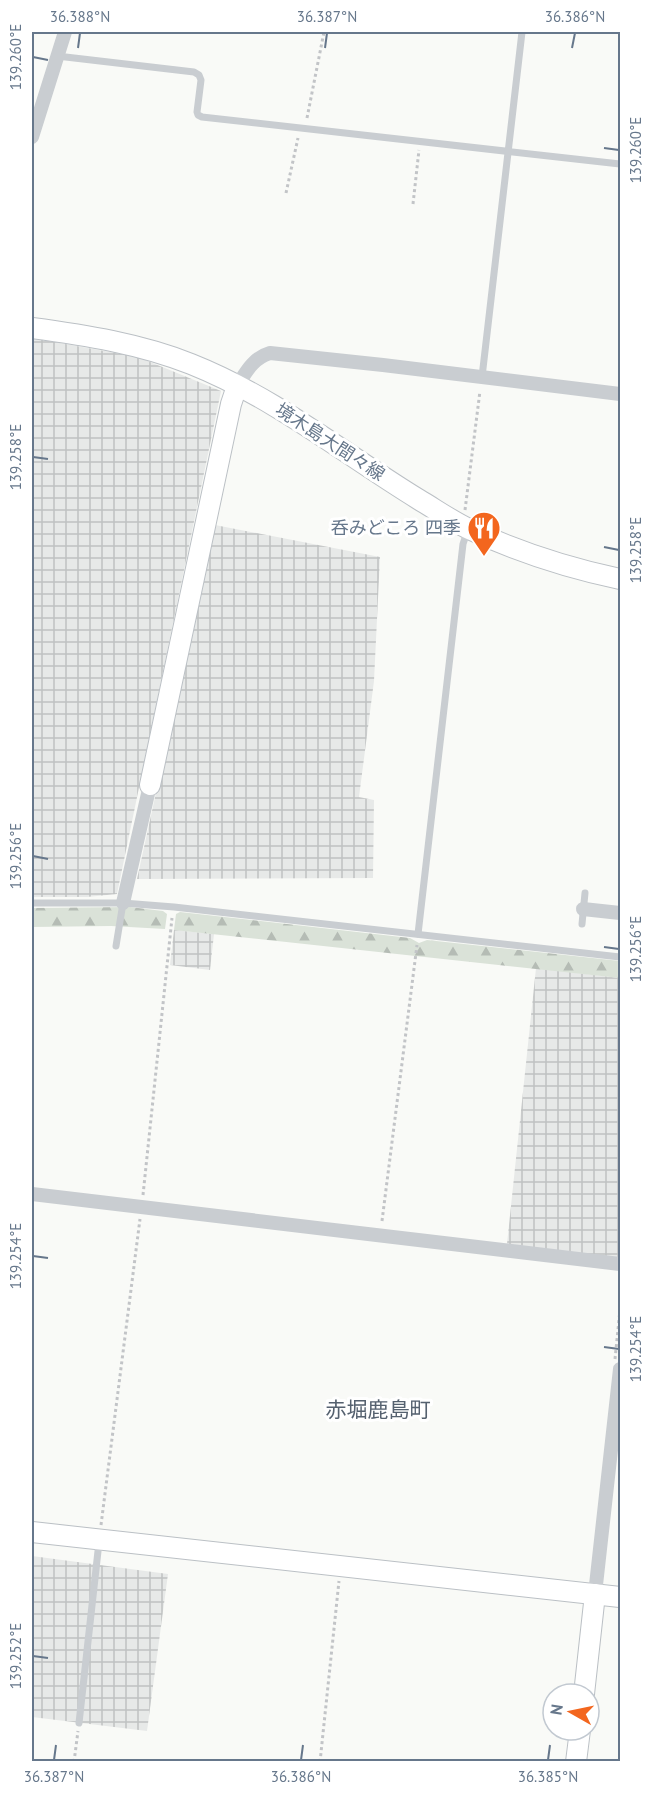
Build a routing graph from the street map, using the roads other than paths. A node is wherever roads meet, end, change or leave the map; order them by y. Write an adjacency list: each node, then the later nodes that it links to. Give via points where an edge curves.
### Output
1 (65, 32): 3 (street)
2 (522, 32): 5 (lane)
3 (57, 56): 4 (street); 5 (lane, via 189,70 201,80 198,115)
4 (32, 137)
5 (509, 150): 6 (lane); 8 (lane)
6 (621, 164)
7 (32, 328): 9 (street, 境木島大間々線, via 164,354)
8 (482, 377): 9 (street, via 270,353 250,366); 10 (street)
9 (237, 386): 11 (street, 境木島大間々線, via 283,410); 13 (street)
10 (621, 394)
11 (463, 525): 12 (street, 境木島大間々線, via 558,564); 20 (lane)
12 (621, 579)
13 (150, 785): 16 (street)
14 (585, 893): 17 (lane)
15 (32, 903): 16 (lane)
16 (123, 903): 20 (lane); 21 (lane)
17 (584, 909): 18 (street); 19 (lane)
18 (621, 913)
19 (582, 924)
20 (418, 934): 22 (lane)
21 (116, 946)
22 (621, 957)
23 (32, 1194): 24 (street)
24 (621, 1264)
25 (621, 1369): 28 (street)
26 (32, 1532): 27 (street)
27 (99, 1539): 28 (street); 31 (lane)
28 (595, 1594): 29 (street); 30 (street)
29 (621, 1597)
30 (585, 1682)
31 (78, 1723)
32 (578, 1742): 33 (street)
33 (576, 1761)

